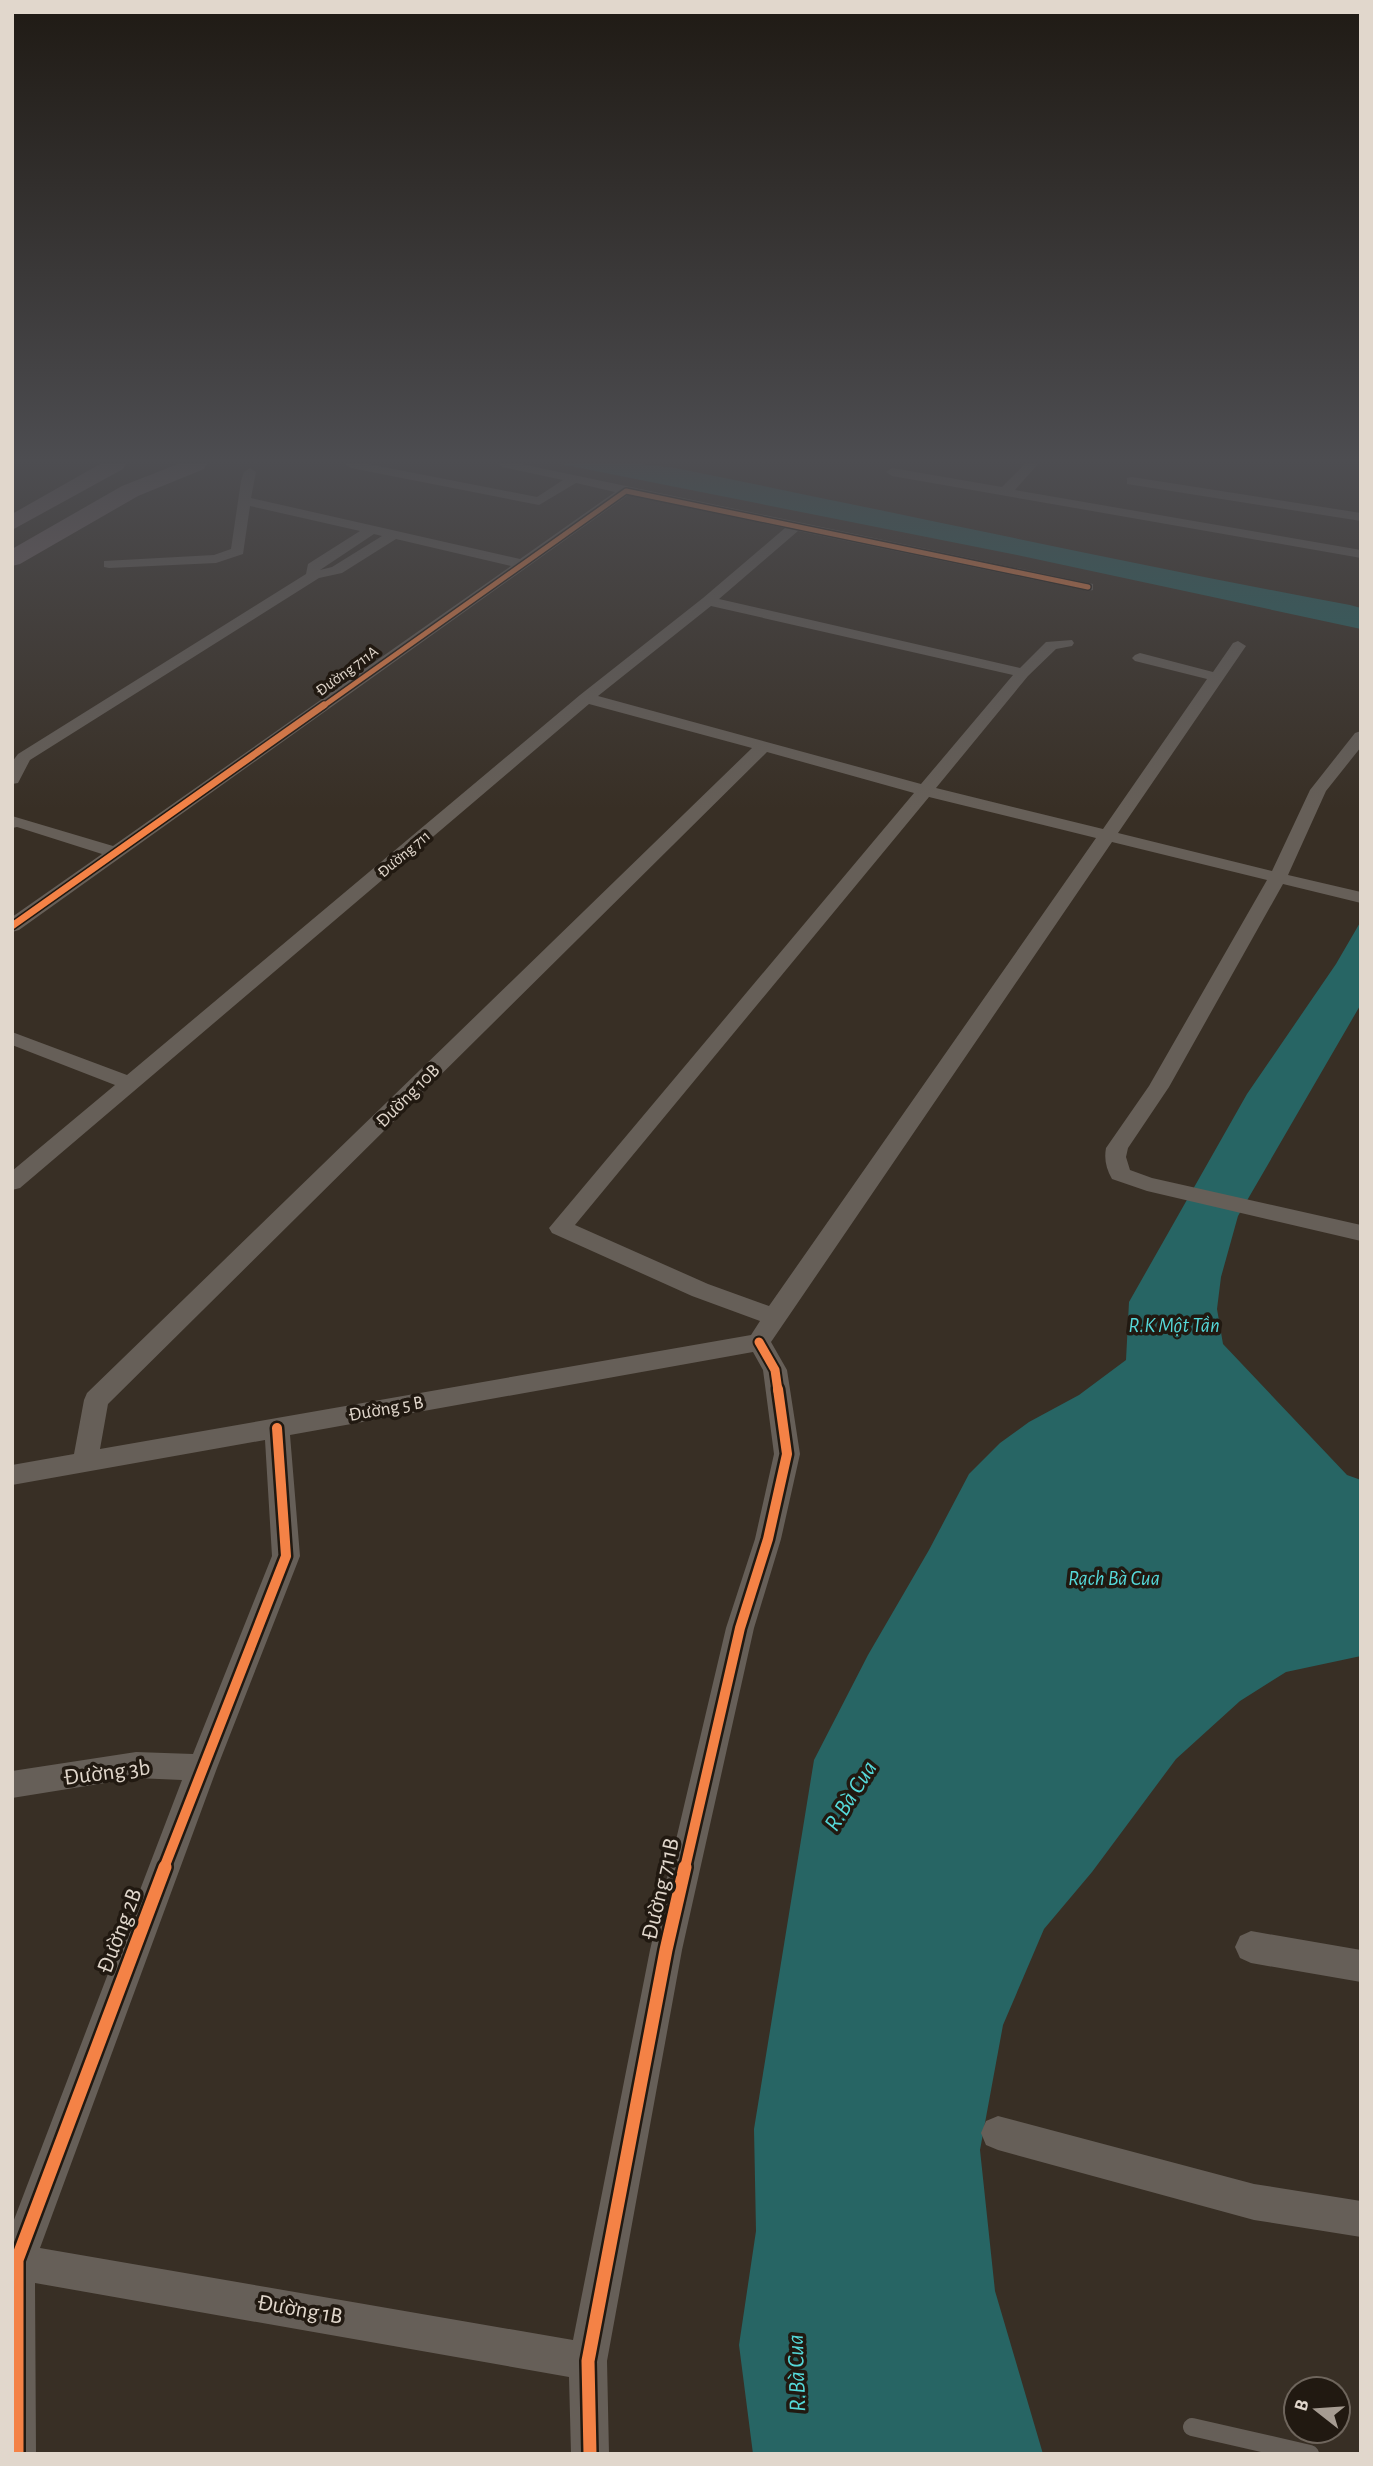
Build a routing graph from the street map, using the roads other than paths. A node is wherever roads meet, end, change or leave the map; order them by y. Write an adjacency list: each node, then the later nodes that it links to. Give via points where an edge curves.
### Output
1 (308, 579): 15 (street, via 24,757)
2 (501, 579): 19 (street, Đường 711A)
3 (733, 579): 6 (street, Đường 711)
4 (1050, 579): 5 (street)
5 (1088, 587)
6 (708, 601): 10 (street); 12 (street, Đường 711)
7 (1067, 643): 10 (street, via 1051,645)
8 (1238, 646): 11 (street)
9 (1140, 658): 11 (street)
10 (1023, 673): 16 (street)
11 (1216, 677): 18 (street)
12 (586, 698): 14 (street); 25 (street, Đường 711)
13 (1361, 736): 20 (street, via 1318,790)
14 (764, 747): 16 (street); 31 (street, Đường 10B, via 96,1400)
15 (12, 779)
16 (923, 790): 18 (street); 29 (street, via 560,1228 700,1290)
17 (13, 819): 19 (street)
18 (1107, 837): 20 (street); 29 (street)
19 (117, 853): 23 (street, Đường 711A)
20 (1278, 876): 21 (street); 27 (street, via 1158,1087 1117,1148 1120,1174)
21 (1310, 886): 22 (street)
22 (1361, 898)
23 (12, 926)
24 (12, 1038): 25 (street)
25 (128, 1083): 26 (street, Đường 711)
26 (12, 1182)
27 (1147, 1184): 28 (street)
28 (1361, 1233)
29 (766, 1329): 30 (street, Đường 5 B); 40 (street, Đường 711B, via 787,1454 768,1539 740,1628 666,1951)
30 (277, 1428): 31 (street, Đường 5 B); 33 (street, Đường 2B, via 286,1556)
31 (85, 1462): 32 (street, Đường 5 B)
32 (12, 1475)
33 (202, 1768): 34 (street, Đường 3b, via 136,1765); 39 (street, Đường 2B)
34 (12, 1786)
35 (1251, 1947): 36 (street)
36 (1361, 1966)
37 (998, 2133): 38 (street, via 1254,2202)
38 (1361, 2220)
39 (14, 2260): 40 (street, Đường 1B); 42 (street, Đường 2B)
40 (588, 2361): 43 (street, Đường 711B)
41 (1192, 2427): 44 (lane)
42 (17, 2454)
43 (590, 2454)
44 (1310, 2454)

